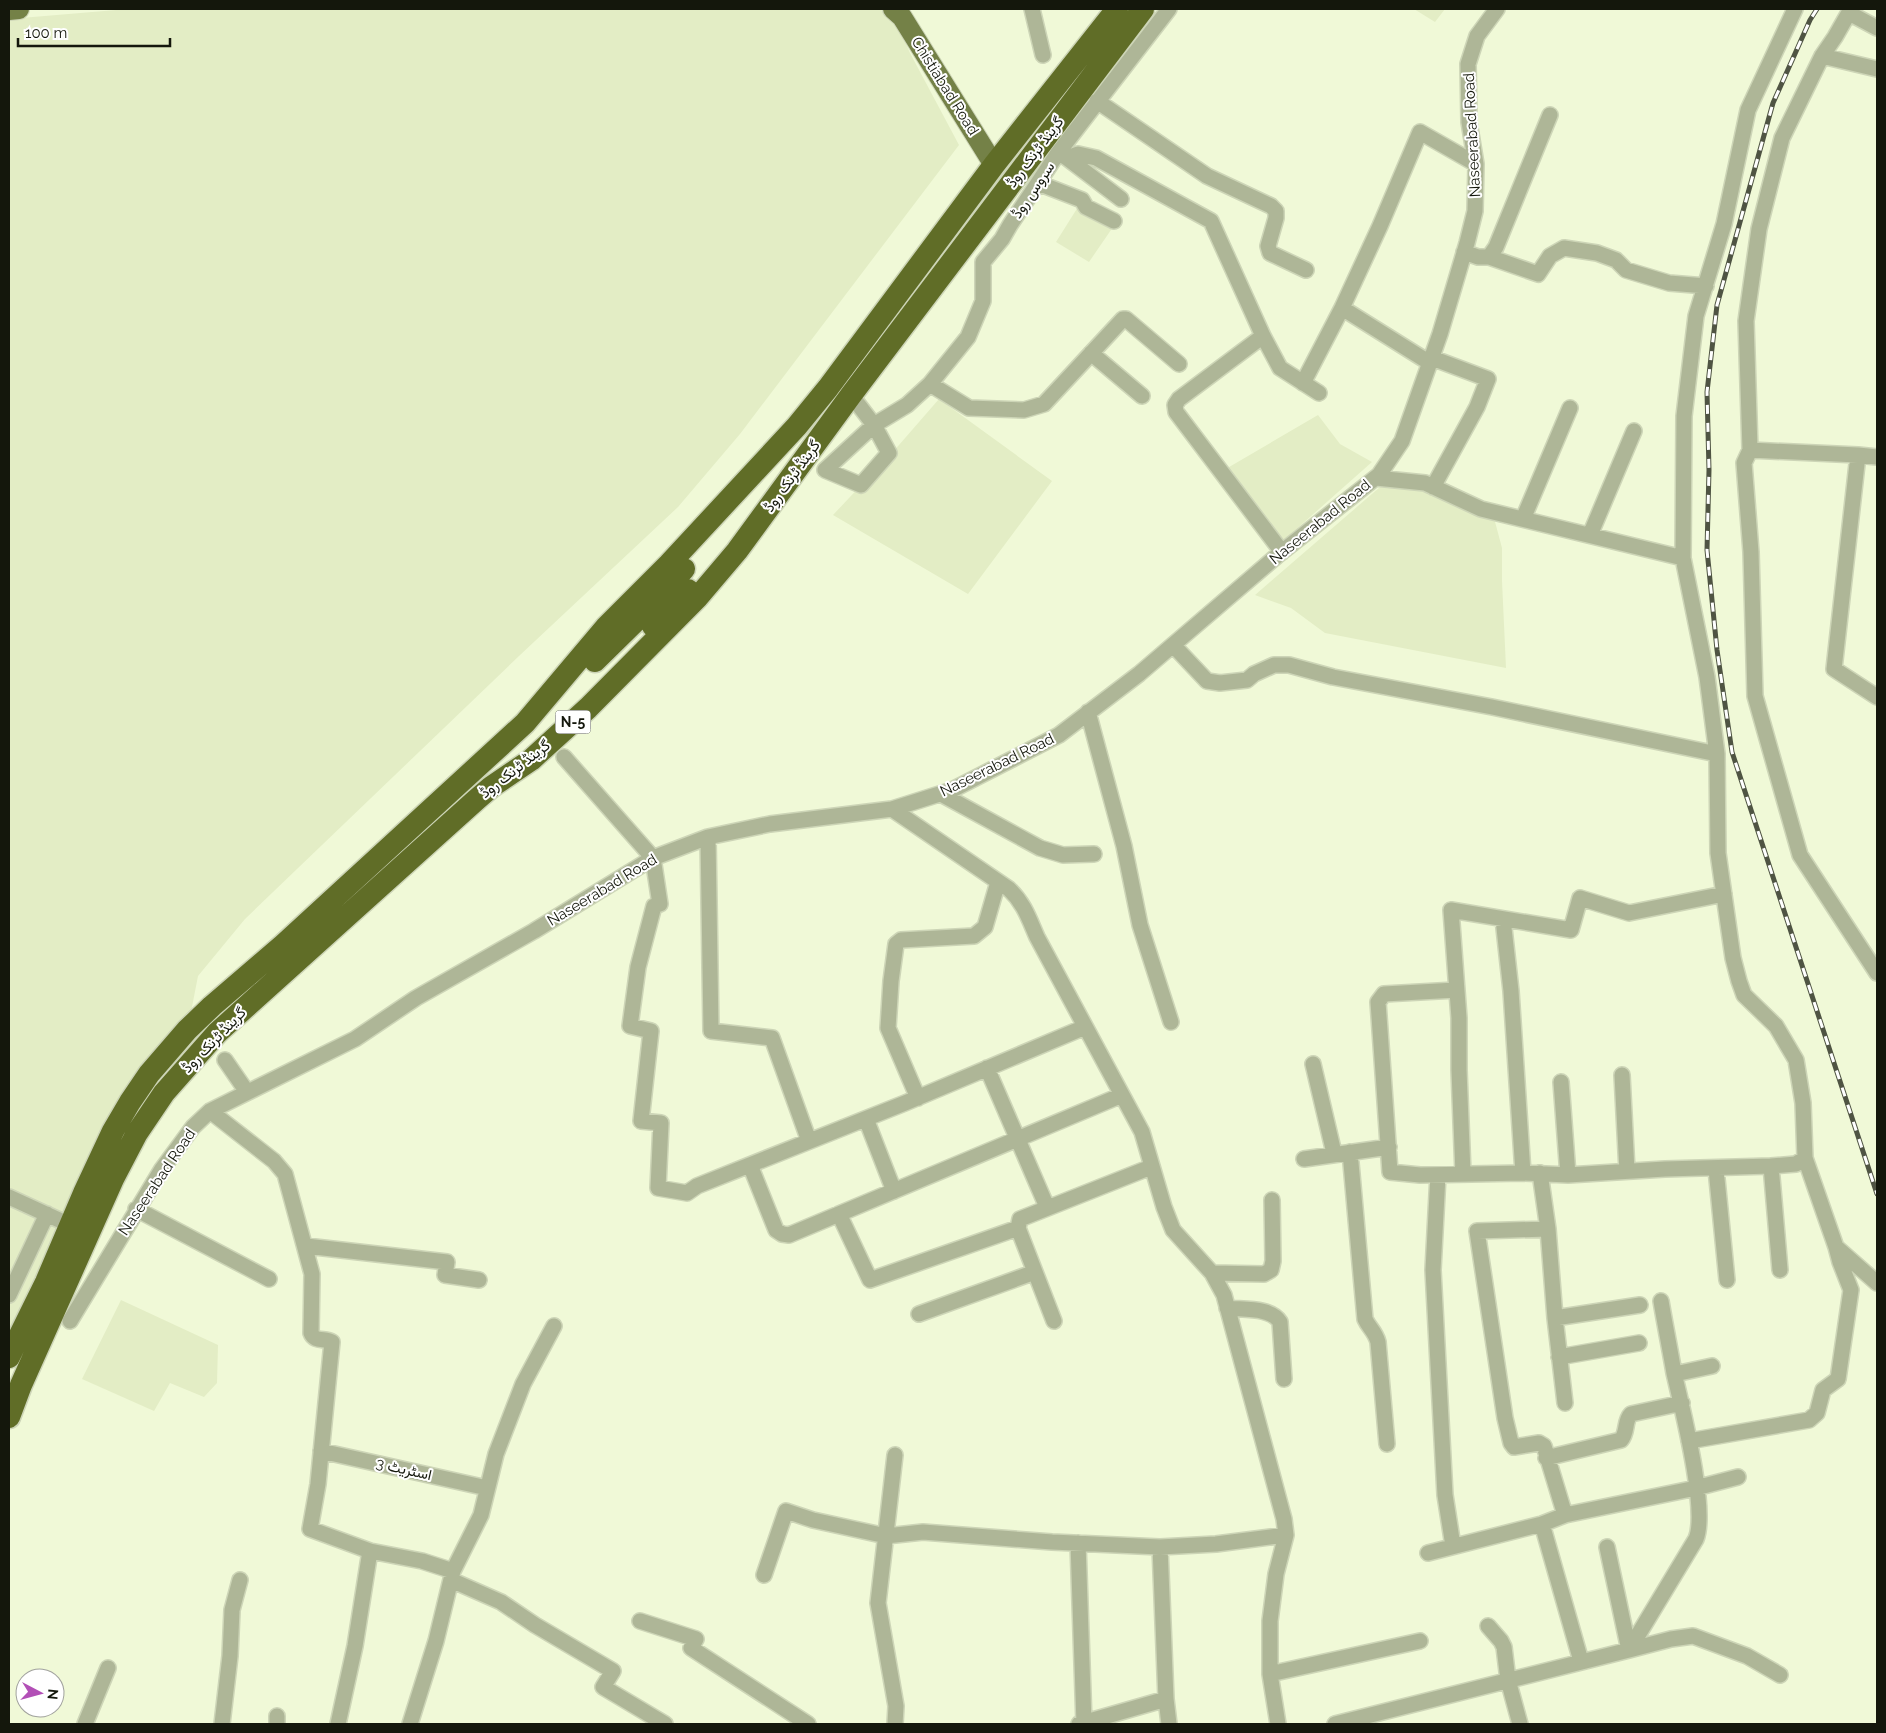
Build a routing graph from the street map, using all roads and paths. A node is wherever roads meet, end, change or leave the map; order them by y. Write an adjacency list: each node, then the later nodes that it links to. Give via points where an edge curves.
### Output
1 (19, 9): 9 (main road)
2 (893, 9): 19 (main road, Chistiabad Road, via 902,17)
3 (1032, 9): 12 (street)
4 (1117, 9): 19 (highway, گرینڈ ٹرنک روڈ / N-5)
5 (1143, 9): 37 (highway, گرینڈ ٹرنک روڈ / N-5)
6 (1169, 9): 15 (street, سروس روڈ)
7 (1497, 9): 18 (street, Naseerabad Road, via 1477,36 1468,64 1469,122)
8 (1795, 9): 28 (street, via 1748,110 1724,224)
9 (9, 10)
10 (1850, 11): 11 (street); 13 (street)
11 (1877, 28)
12 (1043, 55)
13 (1822, 56): 14 (street); 42 (street, via 1782,138 1759,229 1746,321)
14 (1877, 69)
15 (1098, 101): 17 (street, سروس روڈ); 27 (street, via 1207,176 1271,206 1276,211 1276,218 1268,250)
16 (1550, 115): 26 (street, via 1496,247)
17 (1062, 155): 20 (street); 21 (street, سروس روڈ); 30 (street, via 1096,158 1210,221)
18 (1476, 164): 25 (street, Naseerabad Road, via 1475,211); 29 (street, via 1420,132)
19 (994, 165): 40 (highway, گرینڈ ٹرنک روڈ / N-5)
20 (1098, 182): 22 (street); 23 (street)
21 (1038, 183): 23 (street); 35 (street, سروس روڈ, via 1002,240 983,262 983,300 968,337)
22 (1121, 199)
23 (1082, 200): 24 (street, via 1086,207)
24 (1114, 221)
25 (1464, 252): 26 (street, via 1478,257); 32 (street, Naseerabad Road)
26 (1489, 256): 28 (street, via 1538,274 1550,256 1564,248 1597,253 1616,260 1626,270 1669,283)
27 (1306, 270)
28 (1706, 286): 51 (street, via 1696,316 1684,416)
29 (1342, 308): 32 (street); 34 (street)
30 (1263, 336): 34 (street, via 1280,368); 50 (street, via 1175,405 1176,412)
31 (1092, 353): 33 (street, via 1126,319); 35 (street, via 1044,404 1024,410 969,408); 38 (street)
32 (1431, 361): 46 (street, Naseerabad Road, via 1402,441); 47 (street, via 1488,379 1477,407)
33 (1179, 364)
34 (1303, 383): 36 (street)
35 (930, 384): 37 (street, سروس روڈ, via 907,405 874,425)
36 (1319, 393)
37 (851, 395): 45 (highway, گرینڈ ٹرنک روڈ / N-5)
38 (1142, 396)
39 (1570, 408): 48 (street)
40 (798, 426): 45 (highway, via 728,518 660,596 664,607 671,608); 55 (highway, گرینڈ ٹرنک روڈ / N-5, via 606,628)
41 (1634, 431): 49 (street)
42 (1750, 450): 43 (street); 67 (street, via 1744,463 1751,552 1755,696 1800,855)
43 (1858, 456): 44 (street); 53 (street, via 1834,670)
44 (1877, 457)
45 (802, 462): 58 (highway, گرینڈ ٹرنک روڈ / N-5, via 737,551 698,597 588,708 531,760)
46 (1376, 478): 47 (street); 50 (street, Naseerabad Road)
47 (1434, 487): 48 (street, via 1481,509)
48 (1523, 519): 49 (street)
49 (1590, 535): 51 (street)
50 (1282, 552): 52 (street, Naseerabad Road)
51 (1683, 558): 56 (street, via 1707,677)
52 (1173, 645): 54 (street, Naseerabad Road); 56 (street, via 1208,681 1247,680 1274,665 1289,665 1333,677)
53 (1877, 697)
54 (1088, 712): 59 (street, Naseerabad Road, via 1059,735); 69 (street, via 1124,846 1140,925)
55 (525, 723): 58 (highway, via 648,609 657,611 659,620 520,751); 105 (highway, گرینڈ ٹرنک روڈ / N-5, via 187,1030 130,1102)
56 (1717, 754): 65 (street, via 1718,853)
57 (564, 757): 63 (street)
58 (490, 787): 132 (highway, گرینڈ ٹرنک روڈ / N-5, via 217,1033 164,1093 112,1179)
59 (941, 794): 60 (street, Naseerabad Road); 62 (street, via 1040,848 1063,855)
60 (892, 809): 61 (street, Naseerabad Road, via 770,824); 64 (street)
61 (708, 837): 63 (street, Naseerabad Road); 82 (street, via 711,1031 772,1038)
62 (1094, 854)
63 (653, 858): 76 (street, Naseerabad Road, via 416,998 355,1039); 88 (street, via 660,904 654,906 638,967 630,1026 651,1031 641,1121 661,1123 658,1188 687,1193)
64 (998, 882): 70 (street, via 1019,898 1025,907 1037,937); 78 (street, via 985,927 974,936 900,940 896,944 888,1028)
65 (1724, 894): 66 (street, via 1629,913 1580,898 1572,930); 86 (street, via 1733,958 1744,995 1776,1026 1796,1060 1803,1103)
66 (1503, 919): 68 (street, via 1451,910); 93 (street)
67 (1877, 973)
68 (1456, 990): 83 (street, via 1384,994 1378,1002); 95 (street)
69 (1171, 1022)
70 (1085, 1026): 73 (street); 77 (street)
71 (225, 1060): 76 (street)
72 (1313, 1064): 85 (street)
73 (987, 1068): 78 (street); 81 (street)
74 (1622, 1075): 92 (street)
75 (1561, 1082): 97 (street)
76 (246, 1092): 79 (street, Naseerabad Road)
77 (1122, 1095): 81 (street); 90 (street, via 1142,1132)
78 (918, 1098): 80 (street)
79 (210, 1111): 102 (street, Naseerabad Road, via 188,1134); 108 (street, via 274,1161 285,1174)
80 (866, 1118): 82 (street); 98 (street)
81 (1018, 1139): 98 (street); 101 (street)
82 (809, 1141): 88 (street)
83 (1389, 1147): 84 (street); 96 (street, via 1390,1172)
84 (1350, 1152): 85 (street); 138 (street, via 1365,1319 1376,1333 1378,1342)
85 (1334, 1153): 87 (street)
86 (1805, 1158): 89 (street, via 1796,1164); 109 (street)
87 (1304, 1159)
88 (750, 1165): 104 (street, via 776,1230 782,1234 789,1235)
89 (1771, 1166): 91 (street); 110 (street)
90 (1151, 1168): 101 (street); 112 (street, via 1173,1230)
91 (1716, 1168): 92 (street); 115 (street)
92 (1626, 1171): 97 (street)
93 (1523, 1172): 94 (street); 95 (street)
94 (1540, 1173): 97 (street); 107 (street)
95 (1463, 1174): 96 (street)
96 (1438, 1175): 150 (street, via 1433,1270 1445,1495)
97 (1568, 1175)
98 (894, 1191): 104 (street)
99 (9, 1197): 103 (street)
100 (1272, 1200): 112 (street, via 1273,1261 1270,1270 1264,1274)
101 (1047, 1207): 106 (street, via 1020,1219)
102 (136, 1209): 113 (street); 124 (street, Naseerabad Road)
103 (47, 1214): 105 (street); 117 (street)
104 (839, 1214): 106 (street, via 870,1280)
105 (70, 1225): 127 (highway, گرینڈ ٹرنک روڈ / N-5)
106 (1018, 1228): 111 (street)
107 (1548, 1229): 122 (street); 141 (street, via 1477,1231 1511,1443 1514,1447 1539,1443 1544,1446)
108 (306, 1246): 114 (street, via 447,1262 445,1274); 139 (street, via 312,1274 312,1337 332,1342)
109 (1836, 1247): 116 (street); 137 (street, via 1851,1290 1838,1379 1822,1390 1818,1414 1809,1420)
110 (1780, 1270)
111 (1035, 1272): 121 (street); 123 (street)
112 (1212, 1273): 120 (street)
113 (269, 1278)
114 (479, 1280)
115 (1727, 1280)
116 (1877, 1283)
117 (9, 1295)
118 (1661, 1301): 130 (street)
119 (1640, 1304): 122 (street)
120 (1227, 1308): 131 (street, via 1276,1316 1280,1322); 148 (street)
121 (919, 1314)
122 (1555, 1318): 128 (street)
123 (1054, 1320)
124 (70, 1321)
125 (554, 1326): 143 (street, via 523,1384 496,1454)
126 (1639, 1343): 128 (street)
127 (9, 1357)
128 (1559, 1357): 133 (street)
129 (1712, 1366): 130 (street)
130 (1675, 1374): 134 (street)
131 (1284, 1379)
132 (21, 1385): 135 (highway); 136 (highway, گرینڈ ٹرنک روڈ / N-5)
133 (1565, 1403)
134 (1682, 1403): 137 (street); 141 (street, via 1631,1414 1621,1440)
135 (9, 1410)
136 (9, 1417)
137 (1689, 1441): 144 (street)
138 (1387, 1444)
139 (321, 1451): 143 (street, اسٹریٹ 3); 153 (street, via 310,1529)
140 (896, 1455): 147 (street)
141 (1546, 1458): 145 (street)
142 (1738, 1477): 144 (street)
143 (488, 1488): 156 (street, via 480,1515)
144 (1696, 1488): 145 (street); 161 (street, via 1699,1532)
145 (1565, 1515): 146 (street)
146 (1542, 1524): 150 (street); 162 (street)
147 (886, 1536): 149 (street, via 923,1532); 155 (street, via 786,1511); 174 (street, via 878,1603 896,1706)
148 (1286, 1536): 151 (street); 164 (street, via 1276,1574 1270,1621)
149 (1078, 1543): 151 (street); 175 (street)
150 (1453, 1546): 154 (street)
151 (1160, 1547): 167 (street)
152 (1607, 1547): 161 (street)
153 (370, 1551): 156 (street, via 422,1560); 170 (street, via 355,1646)
154 (1428, 1553)
155 (764, 1575)
156 (452, 1576): 171 (street); 172 (street, via 501,1602 613,1671 603,1687)
157 (240, 1580): 169 (street, via 232,1610)
158 (640, 1621): 173 (street, via 696,1639 691,1648)
159 (1488, 1626): 166 (street, via 1504,1647)
160 (1420, 1641): 164 (street)
161 (1629, 1650): 162 (street); 165 (street, via 1693,1636 1747,1656)
162 (1581, 1661): 166 (street)
163 (108, 1668): 168 (street)
164 (1270, 1674): 177 (street)
165 (1780, 1675)
166 (1508, 1680): 178 (street); 179 (street)
167 (1166, 1699): 175 (street); 176 (street)
168 (85, 1724)
169 (222, 1724)
170 (338, 1724)
171 (410, 1724)
172 (665, 1724)
173 (808, 1724)
174 (895, 1724)
175 (1082, 1724)
176 (1169, 1724)
177 (1278, 1724)
178 (1335, 1724)
179 (1520, 1724)

